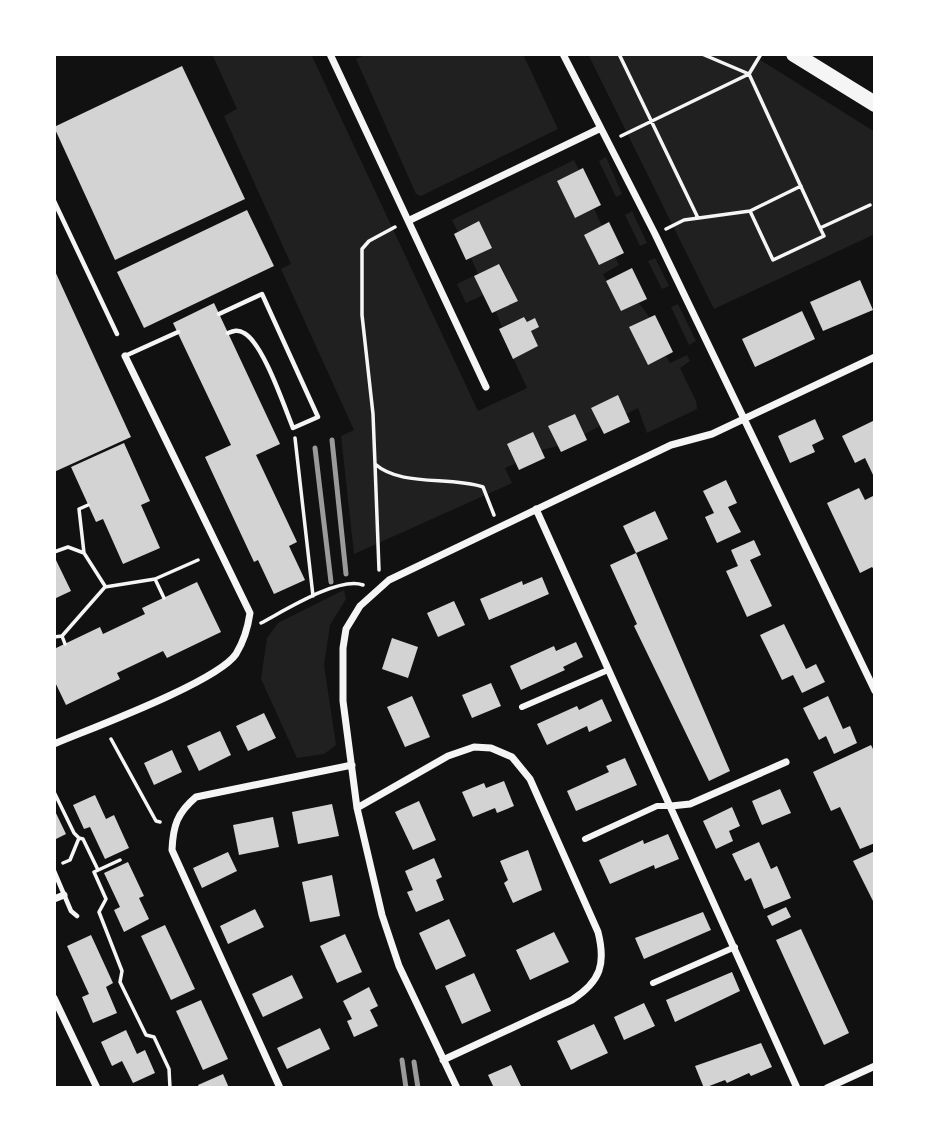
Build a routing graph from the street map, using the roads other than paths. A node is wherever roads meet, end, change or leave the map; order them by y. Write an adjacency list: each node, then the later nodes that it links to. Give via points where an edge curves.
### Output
1 (330, 54): 7 (street)
2 (563, 54): 5 (street)
3 (794, 54): 4 (highway)
4 (875, 104)
5 (599, 129): 7 (street); 15 (street)
6 (54, 201): 11 (lane)
7 (410, 220): 14 (street)
8 (219, 314): 10 (lane, via 262,294 317,417 293,428 257,347 245,333)
9 (178, 332): 12 (lane)
10 (228, 333)
11 (117, 334)
12 (125, 356): 20 (street, via 250,613 247,630 236,655 213,676)
13 (875, 357): 15 (street)
14 (486, 387)
15 (744, 418): 16 (street, via 712,434 671,445); 18 (street)
16 (536, 509): 17 (street); 22 (street, via 380,587 360,606 346,629 343,648 343,701)
17 (608, 670): 19 (street); 23 (street)
18 (875, 691)
19 (522, 707)
20 (54, 744)
21 (786, 762): 23 (street, via 690,804)
22 (352, 765): 24 (street); 36 (street, via 196,797 173,823 172,850)
23 (671, 806): 25 (street, via 657,806); 30 (street)
24 (357, 808): 33 (street, via 399,966); 33 (street, via 448,756 474,747 512,757 530,779 598,932 603,953 588,989)
25 (585, 838)
26 (54, 871): 27 (lane)
27 (64, 895): 28 (street); 29 (lane)
28 (54, 899)
29 (77, 916)
30 (735, 947): 31 (street); 38 (street)
31 (653, 983)
32 (54, 998): 35 (street)
33 (443, 1060): 37 (street)
34 (875, 1066): 39 (street)
35 (97, 1088)
36 (280, 1088)
37 (457, 1088)
38 (797, 1088)
39 (827, 1088)

